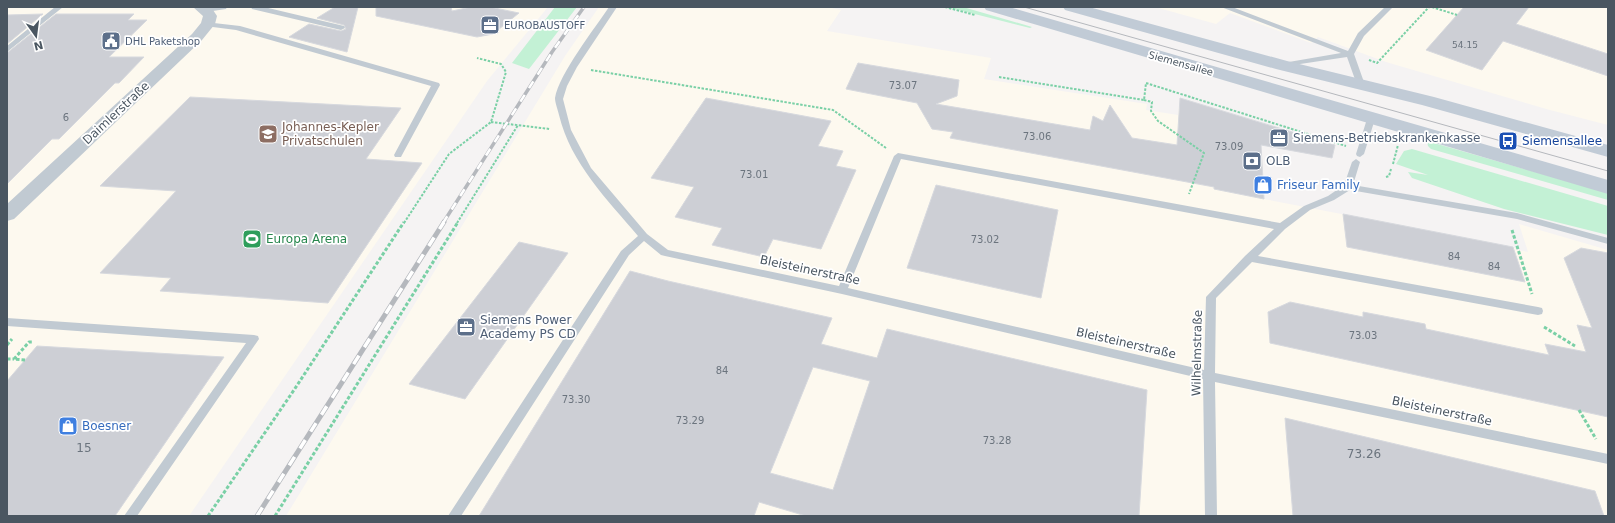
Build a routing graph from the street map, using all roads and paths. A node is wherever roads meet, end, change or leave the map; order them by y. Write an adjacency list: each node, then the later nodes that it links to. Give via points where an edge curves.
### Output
1 (59, 7): 13 (lane)
2 (223, 7): 10 (lane)
3 (255, 7): 12 (lane)
4 (613, 7): 16 (lane, Bleisteinerstraße)
5 (992, 7): 21 (main road, Siemensallee)
6 (1071, 7): 17 (main road)
7 (1225, 7): 14 (lane)
8 (1389, 7): 14 (lane, via 1362,35)
9 (1431, 7): 11 (path); 14 (path, via 1377,63)
10 (205, 14): 27 (lane, via 237,28 436,85); 34 (street, Daimlerstraße, via 196,37)
11 (1457, 15)
12 (341, 28)
13 (7, 50)
14 (1350, 54): 17 (lane); 19 (lane)
15 (477, 58): 22 (path, via 501,64 506,72)
16 (573, 66): 24 (lane, Bleisteinerstraße, via 559,99); 28 (path, via 833,110)
17 (1282, 66): 19 (main road)
18 (999, 77): 20 (path)
19 (1361, 85): 21 (main road); 26 (main road)
20 (1144, 100): 29 (path, via 1146,83); 33 (path, via 1152,102 1151,111 1158,121 1204,153)
21 (1371, 119): 29 (lane); 32 (main road, Siemensallee)
22 (491, 122): 23 (path); 51 (path, via 449,154)
23 (518, 125): 24 (path); 52 (path)
24 (567, 130): 36 (lane, Bleisteinerstraße, via 587,169)
25 (1400, 141): 30 (path)
26 (1608, 150)
27 (398, 155)
28 (898, 156): 33 (lane); 39 (lane)
29 (1359, 156): 31 (lane)
30 (1393, 164)
31 (1348, 187): 35 (lane, Wilhelmstraße, via 1331,198 1307,208); 37 (lane, via 1517,216)
32 (1608, 187)
33 (1183, 209): 35 (lane)
34 (7, 215)
35 (1282, 227): 38 (lane, Wilhelmstraße)
36 (644, 236): 39 (lane, Bleisteinerstraße, via 665,253); 53 (lane, via 625,253)
37 (1608, 241)
38 (1249, 258): 40 (lane); 46 (lane, Wilhelmstraße, via 1212,297)
39 (842, 290): 46 (lane, Bleisteinerstraße)
40 (1538, 312)
41 (7, 322): 50 (lane, via 254,339)
42 (37, 342): 44 (path, via 29,342)
43 (7, 359): 44 (path)
44 (14, 359): 45 (path)
45 (25, 360)
46 (1208, 376): 49 (lane, Bleisteinerstraße); 54 (lane, Wilhelmstraße)
47 (1579, 410): 48 (path)
48 (1600, 444)
49 (1608, 459)
50 (130, 516)
51 (208, 516)
52 (275, 516)
53 (454, 516)
54 (1210, 516)

